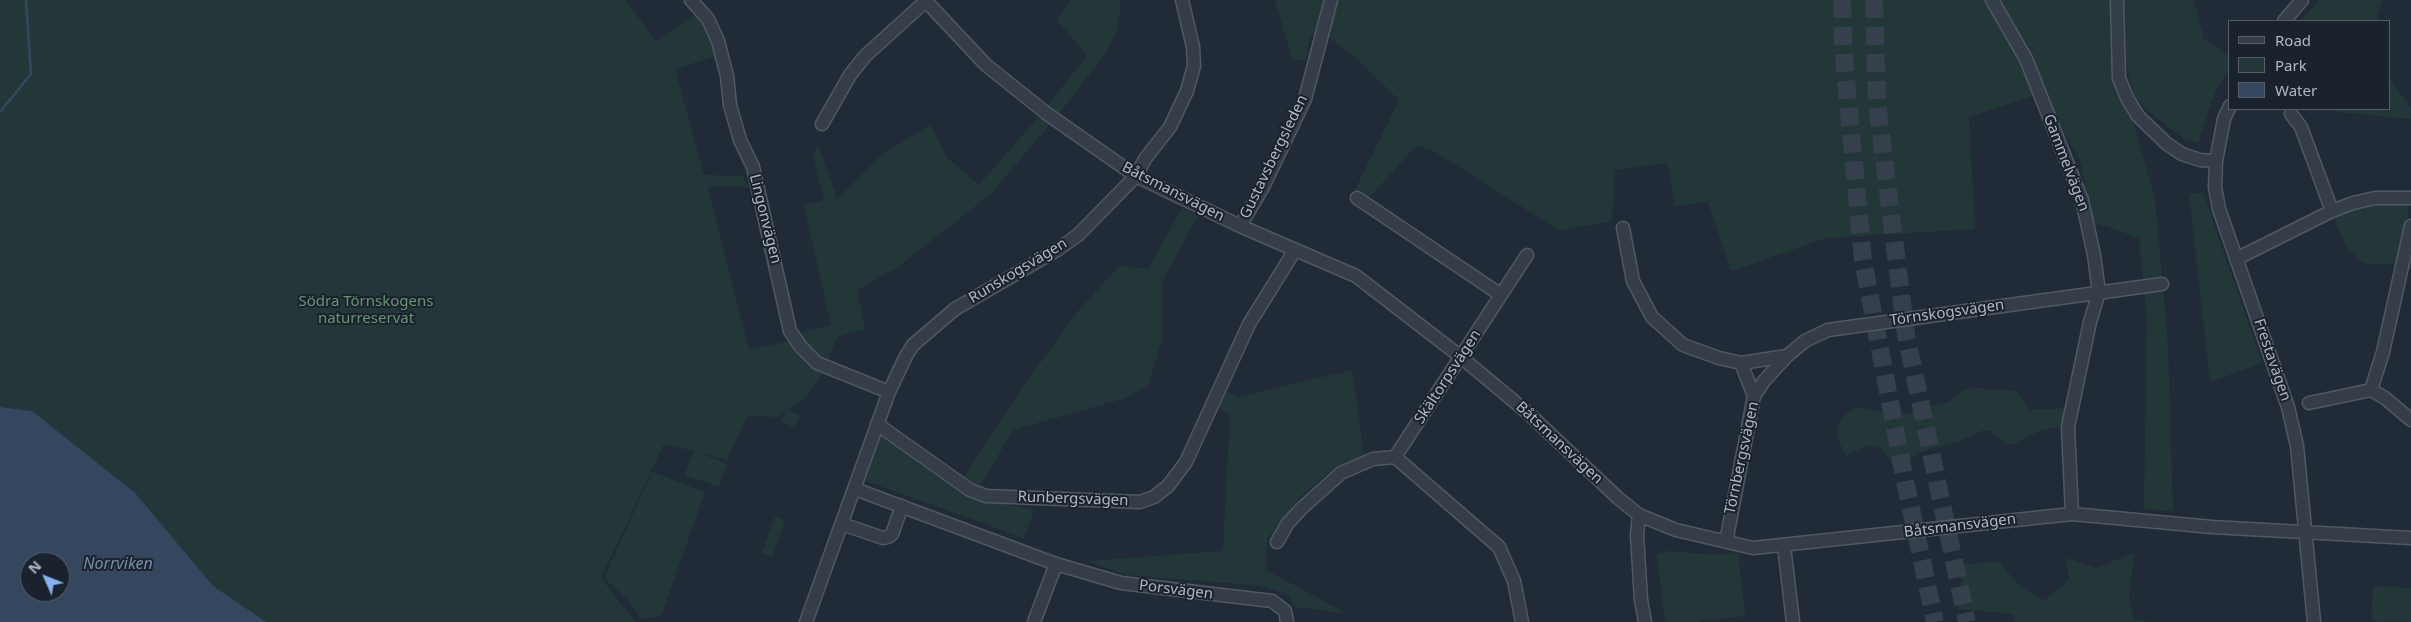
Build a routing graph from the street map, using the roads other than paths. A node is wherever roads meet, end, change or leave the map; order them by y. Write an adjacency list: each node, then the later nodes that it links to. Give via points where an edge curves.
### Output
1 (691, 0): 30 (street, Lingonvägen, via 708,19 718,41 730,105 752,167 790,330 817,364)
2 (926, 0): 11 (street, via 865,56 850,75); 13 (street, Båtsmansvägen, via 986,64 1046,113)
3 (1182, 0): 13 (street, Runskogsvägen, via 1193,47 1194,66 1188,91 1170,127)
4 (1331, 0): 17 (street, Gustavsbergsleden, via 1305,99 1263,187)
5 (1992, 0): 24 (street, Gammelvägen, via 2026,59 2082,200)
6 (2117, 0): 12 (street, via 2120,78 2138,116 2182,154)
7 (2302, 0): 8 (street)
8 (2285, 20)
9 (2228, 110): 12 (street, Frestavägen)
10 (2291, 114): 16 (street, via 2301,128)
11 (822, 124)
12 (2216, 161): 22 (street, Frestavägen, via 2215,187 2219,209)
13 (1136, 176): 17 (street, Båtsmansvägen); 30 (street, Runskogsvägen, via 1078,235 938,321 906,356)
14 (1357, 198): 25 (street)
15 (2411, 198): 16 (street, via 2374,198)
16 (2332, 211): 22 (street)
17 (1240, 226): 20 (street, Båtsmansvägen)
18 (2411, 226): 29 (street, via 2383,352)
19 (1623, 228): 28 (street, via 1633,281 1652,317 1683,345)
20 (1295, 250): 27 (street, Båtsmansvägen, via 1356,276); 34 (street, Runbergsvägen, via 1250,324 1186,462 1168,486 1154,497 1140,502 986,496 970,490)
21 (1527, 255): 25 (street, Skältorpsvägen)
22 (2236, 259): 41 (street, Frestavägen, via 2288,407 2297,446)
23 (2162, 284): 24 (street, Törnskogsvägen)
24 (2099, 292): 26 (street, Törnskogsvägen, via 1829,330 1805,340); 38 (street, Gammelvägen, via 2068,427)
25 (1501, 296): 27 (street, Skältorpsvägen)
26 (1787, 356): 28 (street); 31 (street, Törnbergsvägen)
27 (1461, 357): 35 (street, Skältorpsvägen); 39 (street, Båtsmansvägen, via 1528,413)
28 (1740, 363): 31 (street)
29 (2371, 390): 32 (street); 33 (street)
30 (889, 392): 34 (street, Runskogsvägen)
31 (1754, 396): 44 (street, Törnbergsvägen)
32 (2309, 402)
33 (2411, 420)
34 (877, 424): 36 (street, Runskogsvägen)
35 (1395, 458): 43 (street, via 1374,459 1341,473 1308,501 1288,523); 50 (street, via 1499,547 1514,581)
36 (855, 489): 37 (street, Porsvägen); 40 (street)
37 (902, 506): 40 (street, via 888,538); 46 (street, Porsvägen)
38 (2072, 514): 41 (street, Båtsmansvägen, via 2212,527); 45 (street, Båtsmansvägen)
39 (1639, 515): 44 (street, Båtsmansvägen, via 1676,530); 51 (street, via 1641,600)
40 (842, 524): 47 (street)
41 (2305, 531): 42 (street, Båtsmansvägen); 53 (street, Frestavägen)
42 (2411, 538)
43 (1277, 542)
44 (1726, 542): 45 (street, Båtsmansvägen, via 1753,548)
45 (1784, 546): 52 (street)
46 (1056, 564): 48 (street); 49 (street, Porsvägen, via 1121,583 1272,601 1285,611)
47 (806, 622)
48 (1034, 622)
49 (1287, 622)
50 (1522, 622)
51 (1646, 622)
52 (1793, 622)
53 (2314, 622)

